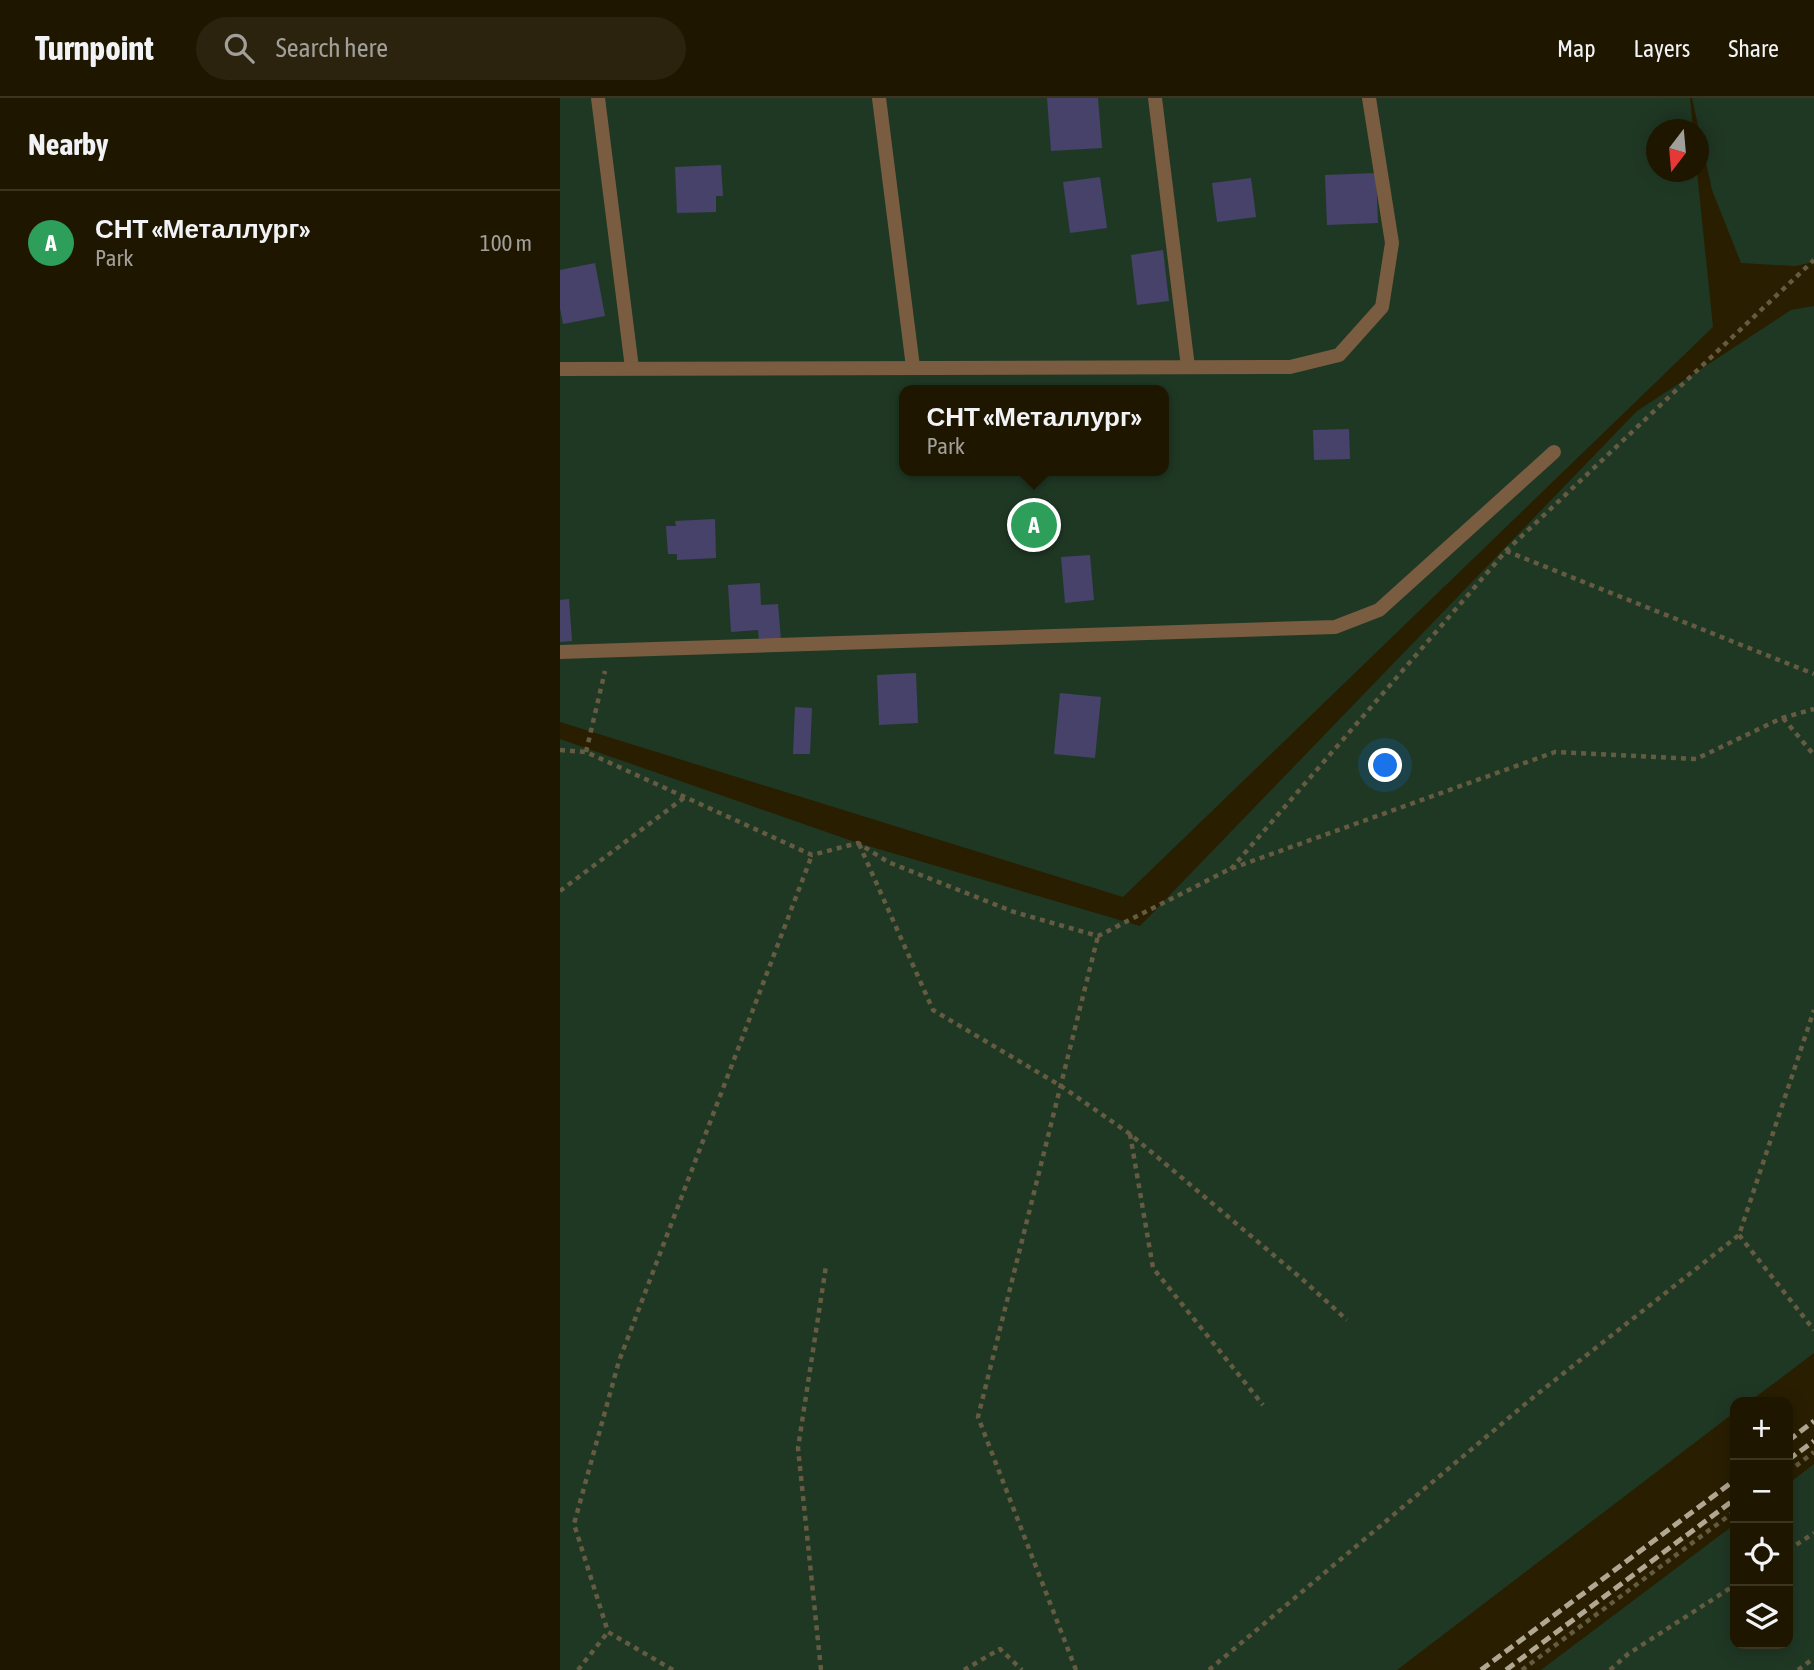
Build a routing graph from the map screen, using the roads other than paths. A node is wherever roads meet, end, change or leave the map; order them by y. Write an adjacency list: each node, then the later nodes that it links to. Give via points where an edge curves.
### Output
1 (598, 98): 7 (street)
2 (879, 98): 5 (street)
3 (1155, 98): 6 (street)
4 (1369, 98): 6 (street, via 1392,243 1382,307 1339,355 1290,367)
5 (913, 367): 6 (street); 7 (street)
6 (1188, 367)
7 (632, 368): 8 (street)
8 (560, 369)
9 (1554, 452): 10 (street, via 1379,610 1335,627)
10 (560, 652)

